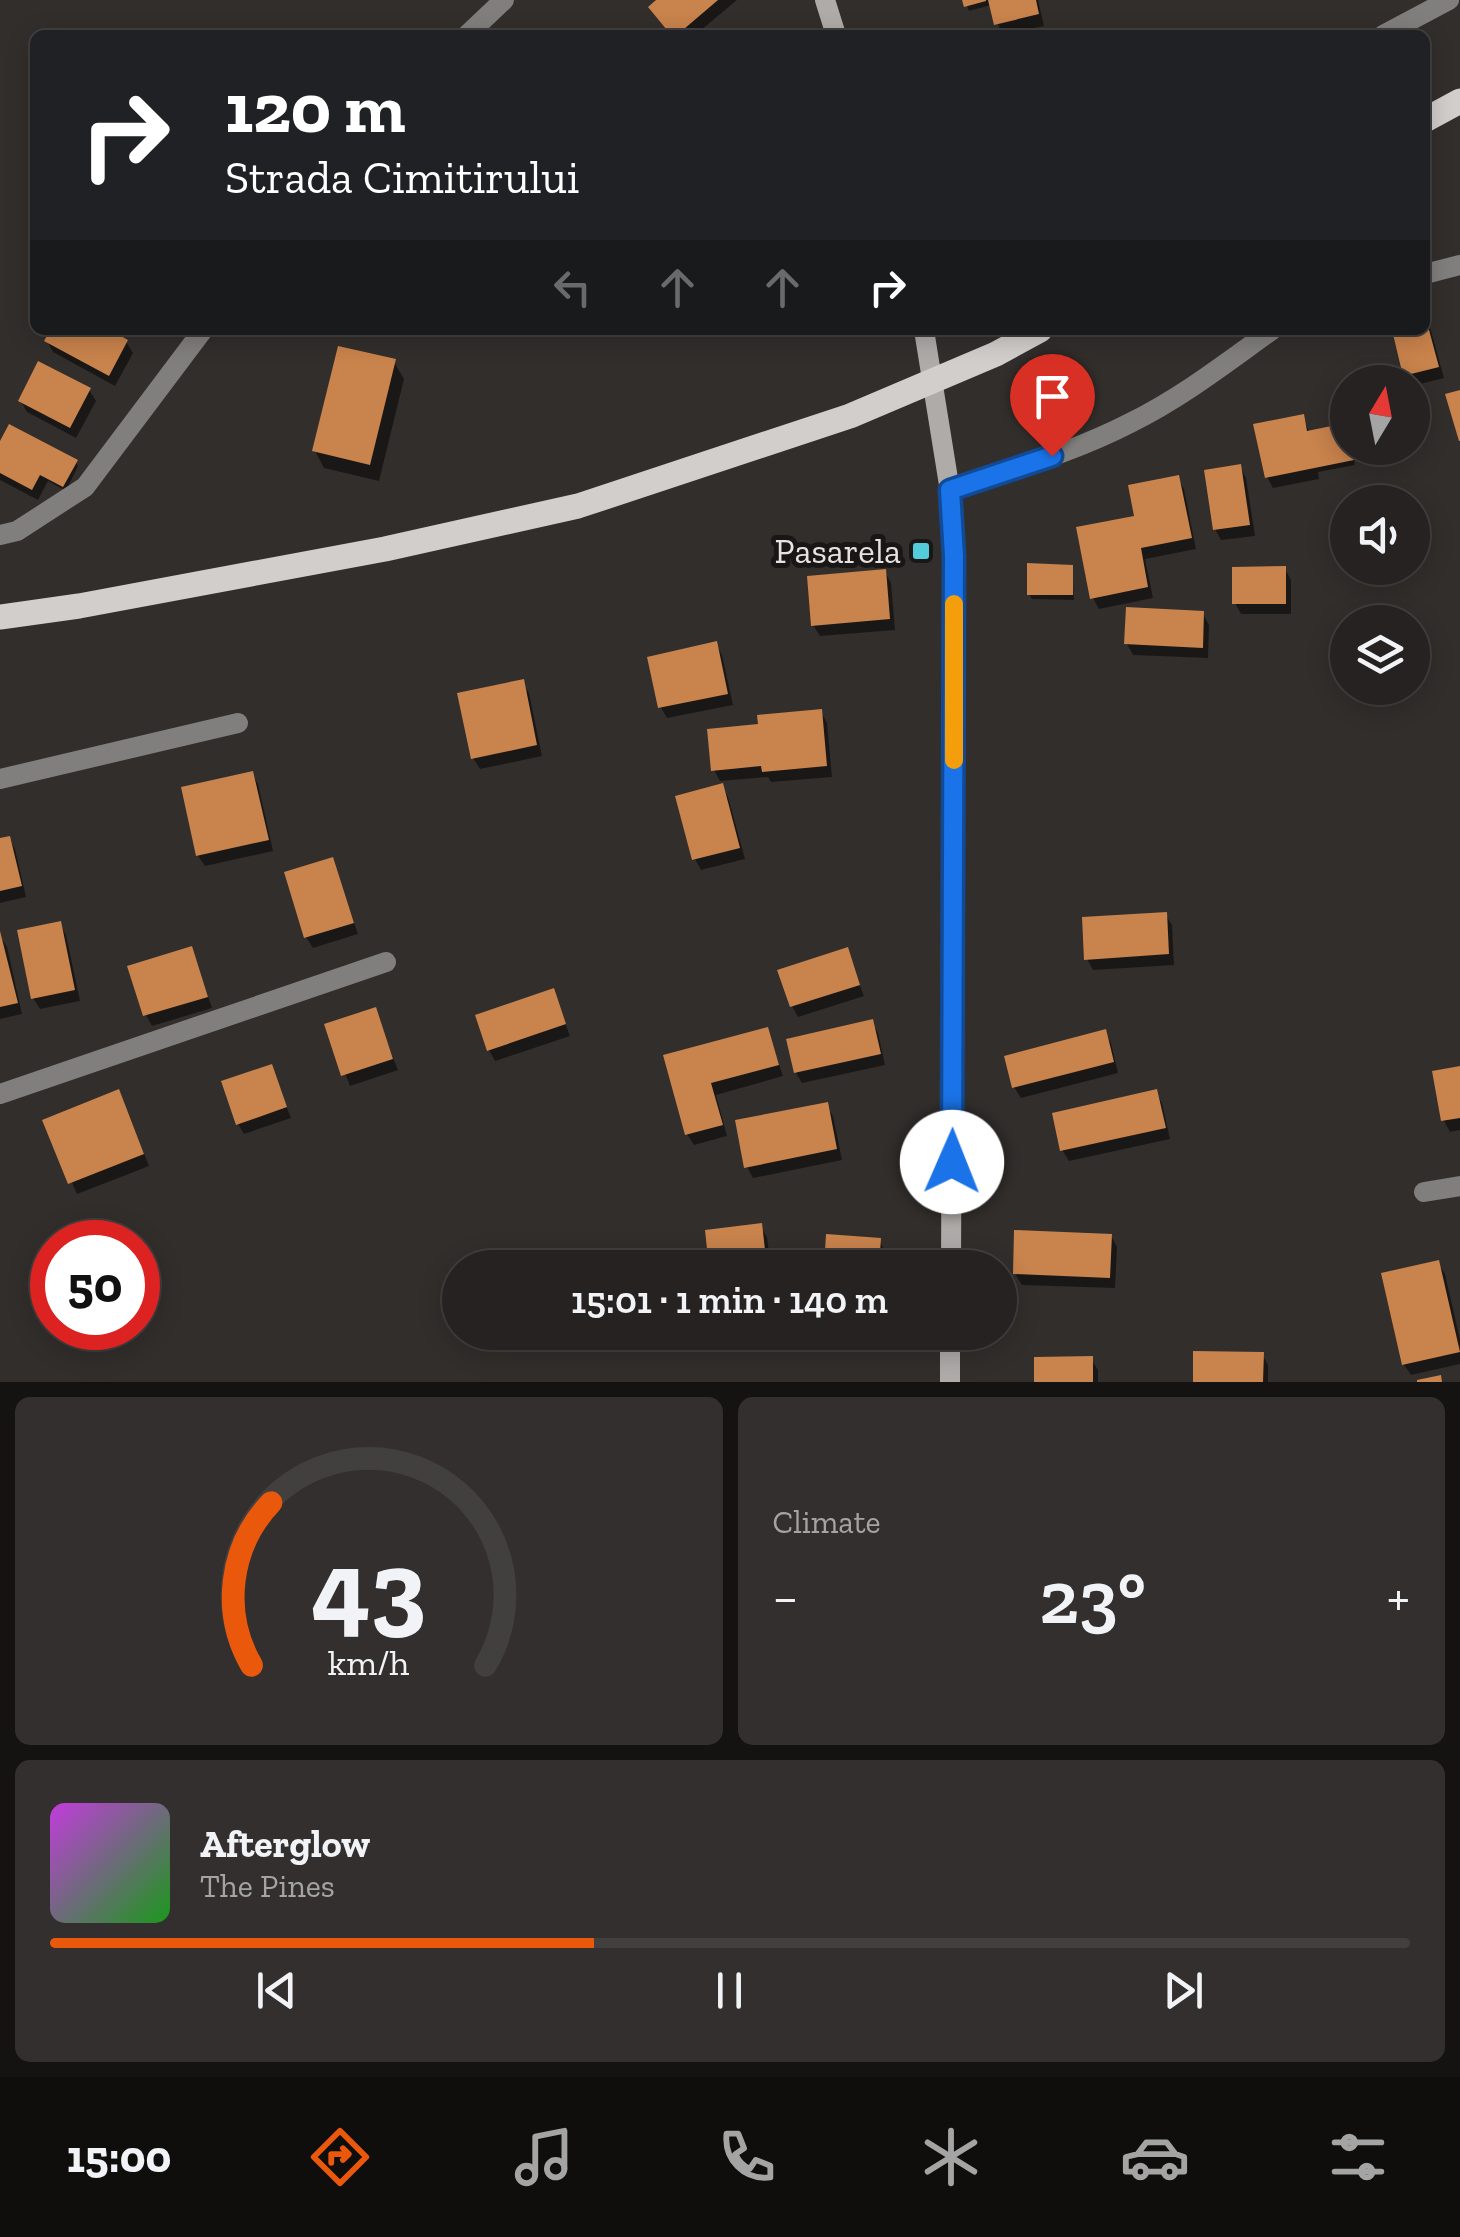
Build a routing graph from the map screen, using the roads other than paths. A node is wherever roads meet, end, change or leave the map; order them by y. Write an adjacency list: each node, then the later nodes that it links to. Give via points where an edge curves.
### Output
1 (504, 0): 4 (street)
2 (825, 0): 5 (main road)
3 (1448, 0): 6 (street)
4 (472, 30)
5 (834, 30)
6 (1392, 30)
7 (1460, 101): 8 (main road)
8 (1430, 117)
9 (1460, 265): 10 (street)
10 (1430, 273)
11 (199, 335): 16 (street, via 85,487 17,531)
12 (925, 335): 15 (main road)
13 (1031, 335): 17 (main road, via 850,416 578,506 366,552)
14 (1265, 335): 15 (street, via 1130,424)
15 (950, 490): 24 (main road)
16 (0, 534)
17 (0, 617)
18 (238, 723): 19 (street)
19 (0, 779)
20 (386, 962): 21 (street)
21 (0, 1094)
22 (1460, 1186): 23 (street)
23 (1424, 1192)
24 (950, 1250)
25 (950, 1350): 26 (main road)
26 (950, 1382)

